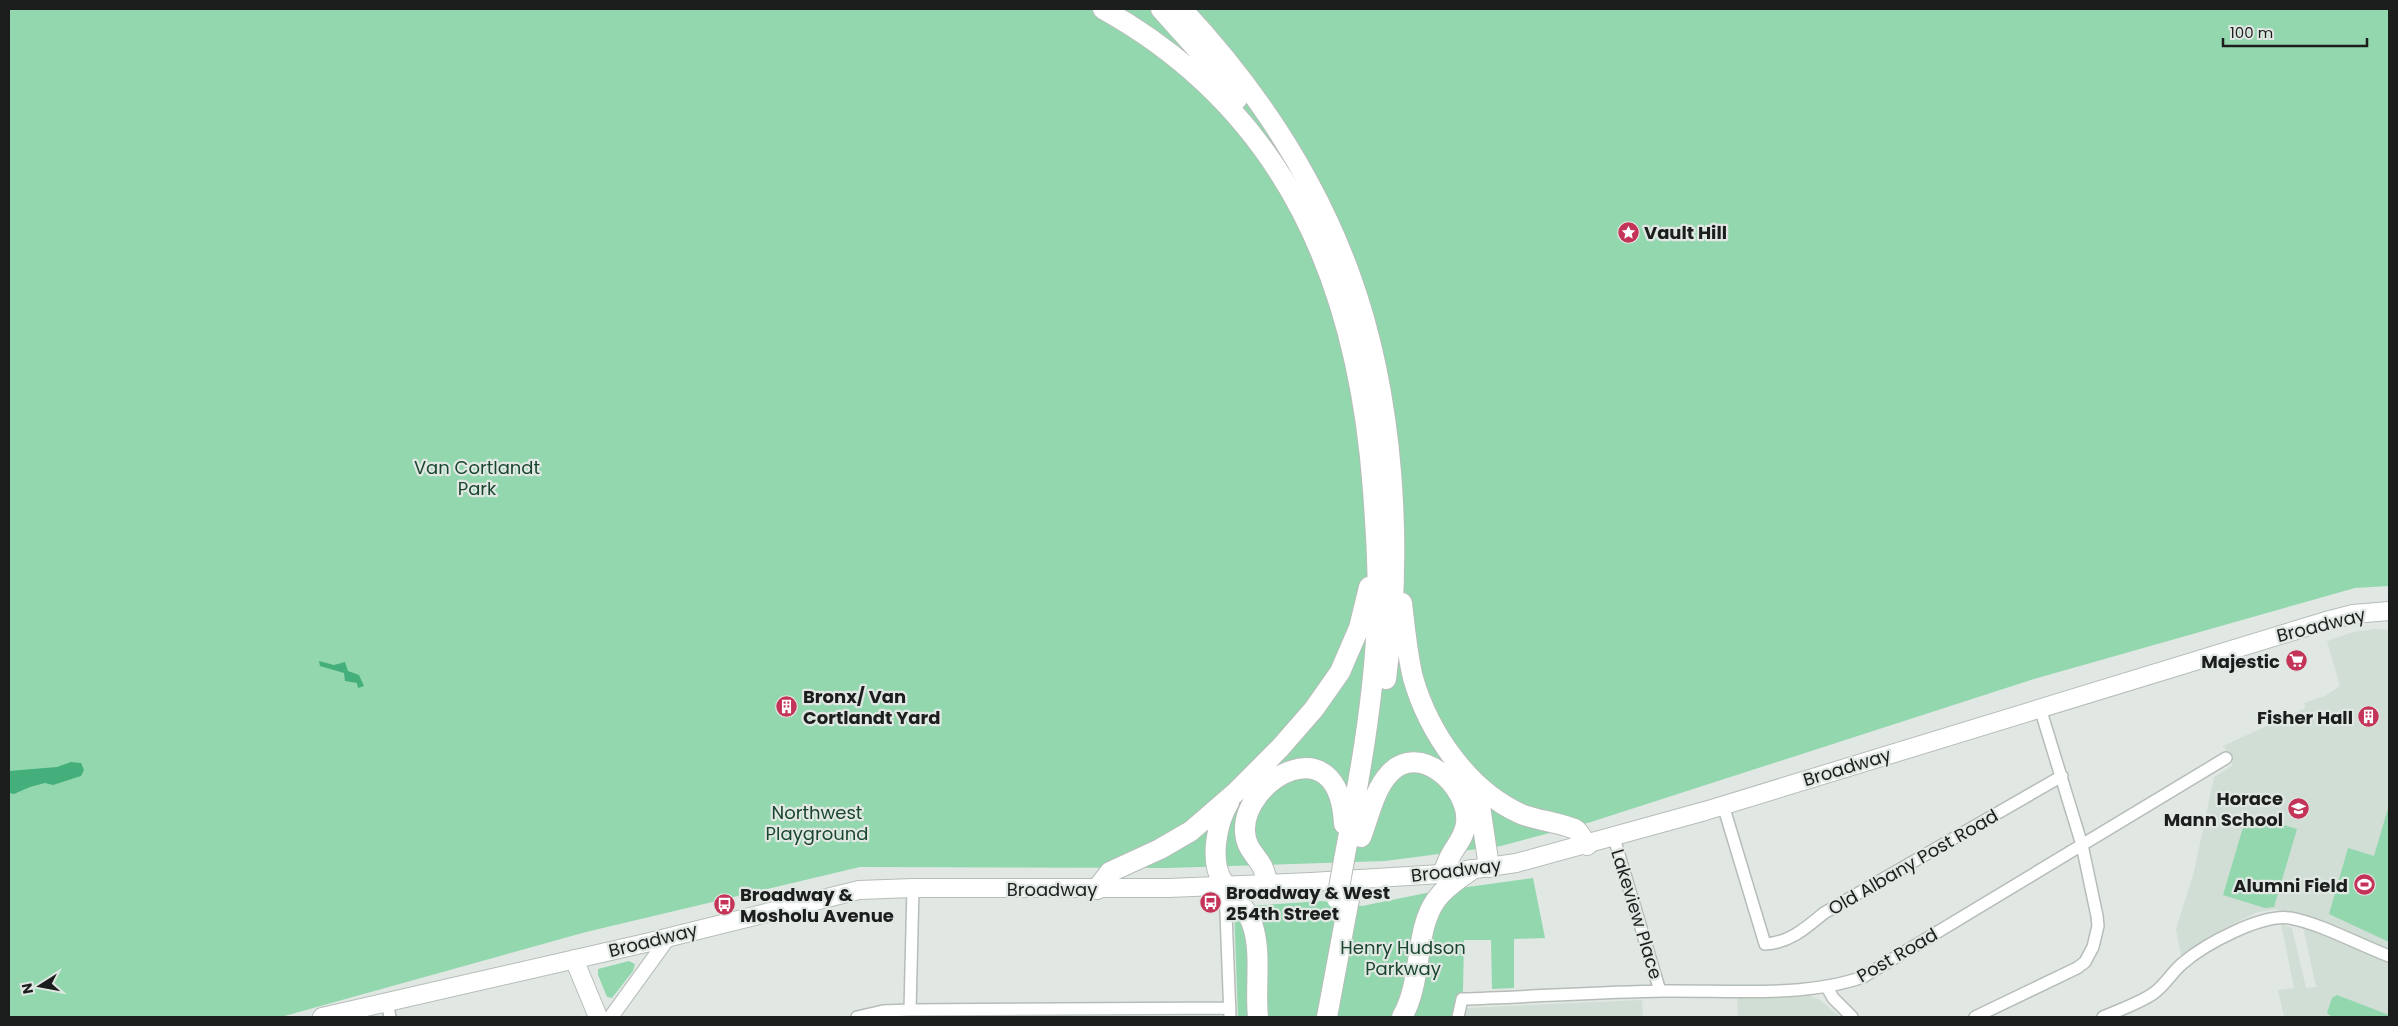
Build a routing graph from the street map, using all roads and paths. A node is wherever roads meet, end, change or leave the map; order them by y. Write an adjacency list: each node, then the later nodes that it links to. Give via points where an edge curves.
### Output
1 (1103, 9): 6 (highway, via 1152,39 1210,87 1255,137)
2 (1160, 9): 6 (highway, via 1205,58 1248,113 1269,143)
3 (1182, 9): 5 (highway)
4 (1190, 9): 5 (highway)
5 (1219, 52): 7 (highway, via 1284,140 1313,193 1349,273 1369,337 1382,406 1391,483)
6 (1286, 182): 7 (highway, via 1318,246 1350,338)
7 (1385, 533): 11 (highway, via 1412,671 1429,719); 13 (highway, via 1353,644 1340,672 1314,709); 15 (highway, via 1394,587 1388,657); 19 (highway, via 1374,670)
8 (2389, 611): 9 (main road, Broadway, via 2354,614 2326,621)
9 (2040, 708): 12 (street); 14 (main road, Broadway)
10 (2226, 758): 18 (street, Post Road)
11 (1455, 760): 17 (highway, via 1505,806 1532,819 1574,828); 20 (highway, via 1478,797)
12 (2062, 776): 14 (street, Old Albany Post Road, via 1824,914 1794,936 1765,944); 18 (street)
13 (1236, 792): 23 (highway, via 1225,808 1217,831 1217,867); 25 (highway, via 1179,838 1110,872)
14 (1722, 805): 16 (main road, Broadway)
15 (1361, 837): 19 (highway); 21 (highway, via 1379,790 1390,772 1404,764 1428,765 1444,774 1457,790 1467,818 1461,840)
16 (1614, 838): 17 (main road, Broadway); 31 (street, Lakeview Place)
17 (1587, 845): 20 (main road, Broadway)
18 (2082, 845): 30 (street, Post Road, via 1863,977); 46 (street, via 2098,926 2085,962 2069,973)
19 (1350, 860): 22 (highway, via 1338,788 1322,772 1311,768 1296,769 1265,789 1247,818 1248,846 1262,866); 26 (highway, bridge)
20 (1480, 868): 21 (main road, Broadway); 43 (highway, via 1443,892 1430,910 1413,992)
21 (1441, 874): 22 (main road, Broadway)
22 (1268, 884): 23 (main road, Broadway)
23 (1225, 886): 25 (main road, Broadway); 34 (street); 40 (highway, via 1244,908 1254,929)
24 (912, 888): 25 (main road, Broadway); 27 (main road, Broadway, via 849,892); 33 (street)
25 (1096, 889)
26 (1343, 899): 41 (highway); 42 (highway)
27 (669, 937): 29 (main road, Broadway); 38 (street)
28 (2389, 956): 47 (street, via 2304,922 2289,918 2260,920 2184,962 2153,994)
29 (574, 959): 32 (main road, Broadway); 37 (main road)
30 (1828, 987): 31 (street, Post Road); 45 (street, via 1833,998)
31 (1660, 991): 44 (street, Post Road, via 1462,999)
32 (388, 1009): 36 (main road, Broadway)
33 (910, 1010): 35 (street); 39 (street, via 882,1011)
34 (1230, 1013): 35 (street)
35 (1010, 1014)
36 (322, 1017)
37 (598, 1017)
38 (611, 1017)
39 (857, 1017)
40 (1258, 1017)
41 (1315, 1017)
42 (1327, 1017)
43 (1402, 1017)
44 (1458, 1017)
45 (1852, 1017)
46 (1975, 1017)
47 (2103, 1017)

